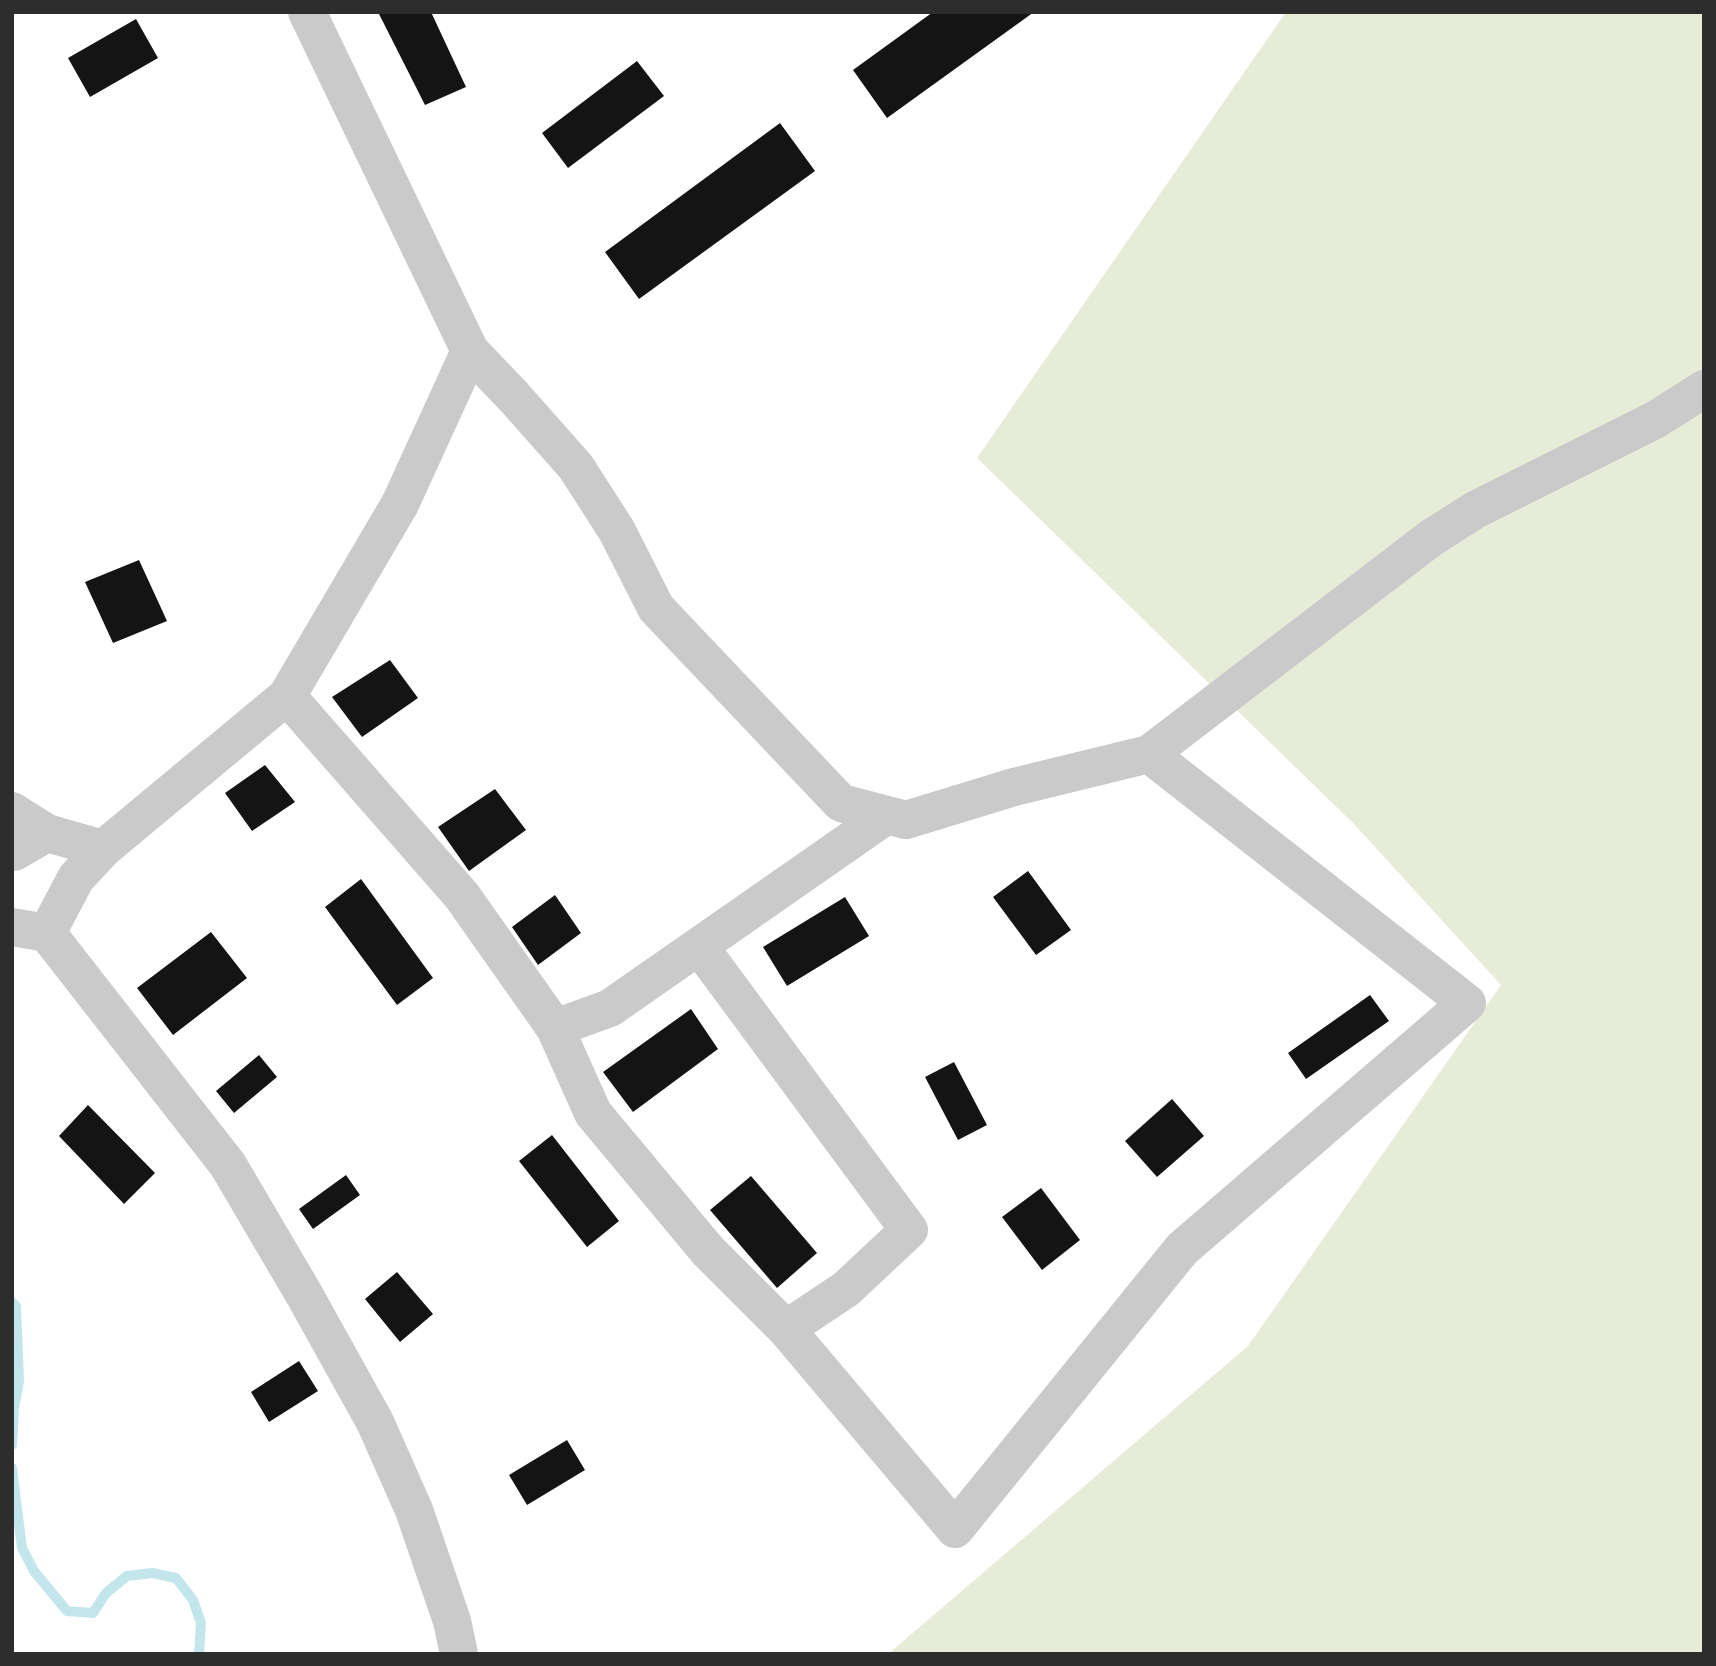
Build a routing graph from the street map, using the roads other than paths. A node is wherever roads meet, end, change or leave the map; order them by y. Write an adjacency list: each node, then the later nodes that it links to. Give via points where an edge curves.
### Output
1 (307, 12): 2 (street)
2 (470, 351): 4 (street, via 400,504); 7 (street, via 576,467 617,531 656,608 841,803)
3 (1704, 389): 5 (street, via 1655,420 1442,531)
4 (287, 696): 9 (street); 13 (street, via 462,896)
5 (1149, 754): 7 (street, via 1014,787 906,820); 14 (street, via 1467,1003 1182,1249 955,1529)
6 (12, 811): 8 (street)
7 (887, 815): 12 (street)
8 (47, 833): 9 (street); 10 (street)
9 (103, 849): 11 (street)
10 (13, 854)
11 (29, 930): 15 (street, via 228,1166 374,1422 414,1510)
12 (699, 946): 13 (street, via 610,1008); 14 (street, via 909,1230 846,1289)
13 (555, 1028): 14 (street, via 593,1114 708,1251)
14 (786, 1329)
15 (459, 1654)

